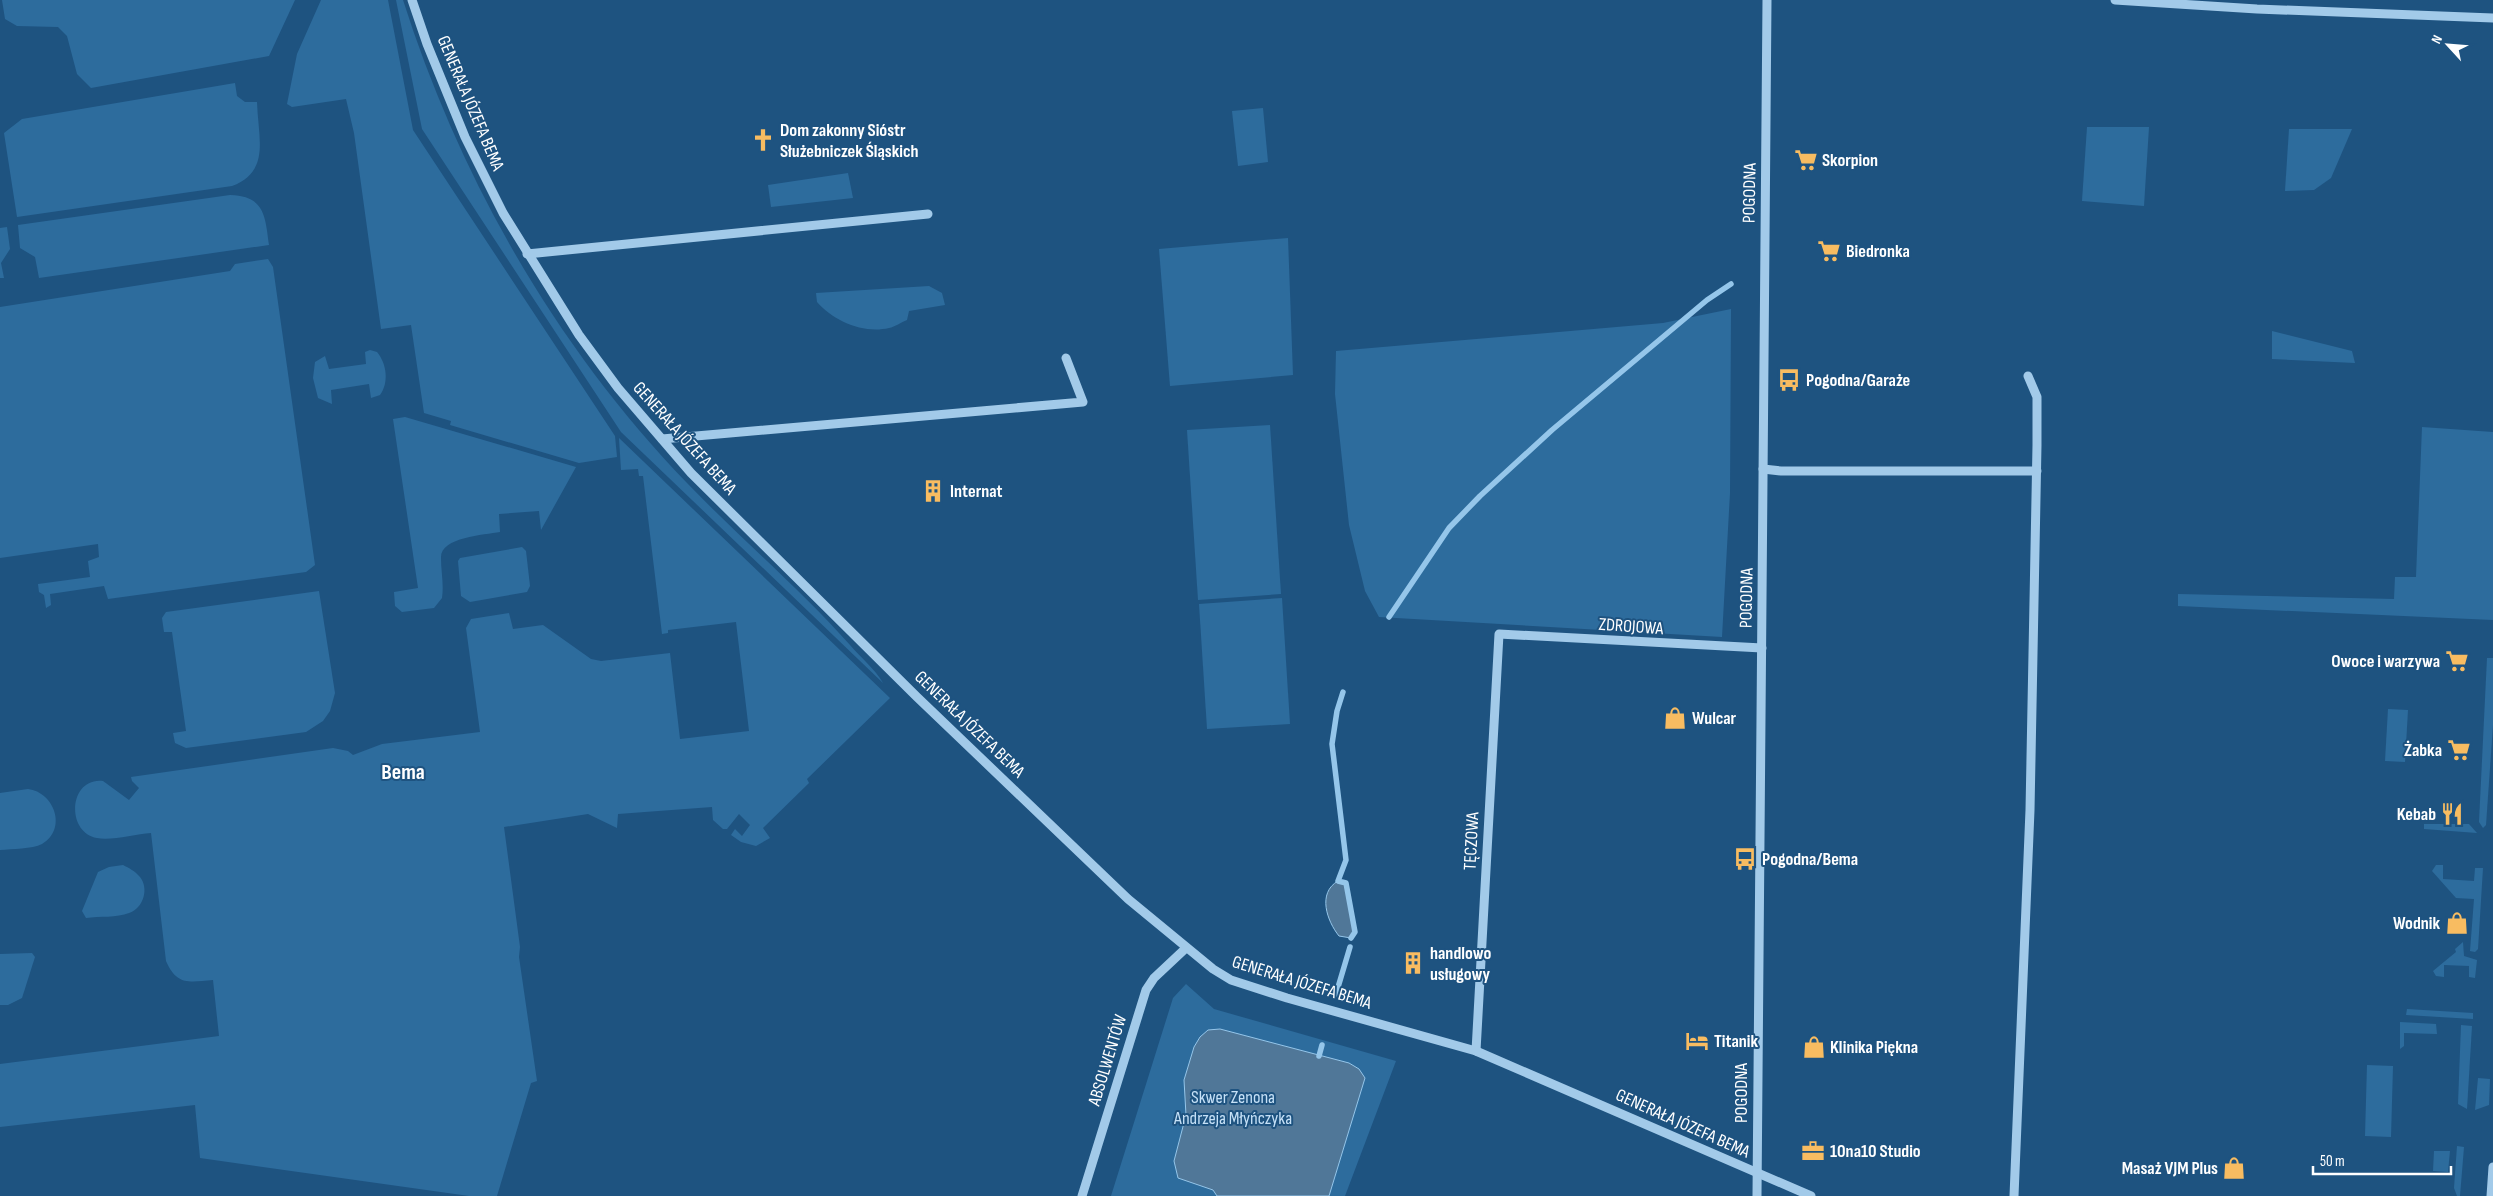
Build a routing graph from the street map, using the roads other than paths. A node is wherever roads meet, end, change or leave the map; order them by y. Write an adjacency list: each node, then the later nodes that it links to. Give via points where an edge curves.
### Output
1 (412, 0): 6 (street, GENERAŁA JÓZEFA BEMA, via 465,137)
2 (1767, 0): 10 (street, POGODNA)
3 (2115, 0): 4 (street)
4 (2493, 18)
5 (928, 214): 6 (street)
6 (527, 254): 9 (street, GENERAŁA JÓZEFA BEMA, via 578,335)
7 (1066, 358): 9 (street, via 1083,402)
8 (2028, 376): 11 (street, via 2037,397)
9 (662, 439): 14 (street, GENERAŁA JÓZEFA BEMA, via 691,473 916,696 1128,899)
10 (1763, 469): 11 (street); 13 (street, POGODNA)
11 (2037, 471): 21 (street, via 2030,810)
12 (1499, 634): 13 (street, ZDROJOWA); 15 (street, TĘCZOWA)
13 (1762, 648): 17 (street, POGODNA)
14 (1186, 948): 15 (street, GENERAŁA JÓZEFA BEMA, via 1212,969 1250,987); 18 (street, ABSOLWENTÓW, via 1146,990)
15 (1476, 1051): 17 (street, GENERAŁA JÓZEFA BEMA)
16 (2493, 1167): 22 (street)
17 (1757, 1174): 19 (street, POGODNA); 20 (street, GENERAŁA JÓZEFA BEMA)
18 (1082, 1196)
19 (1756, 1196)
20 (1811, 1196)
21 (2014, 1196)
22 (2491, 1196)

